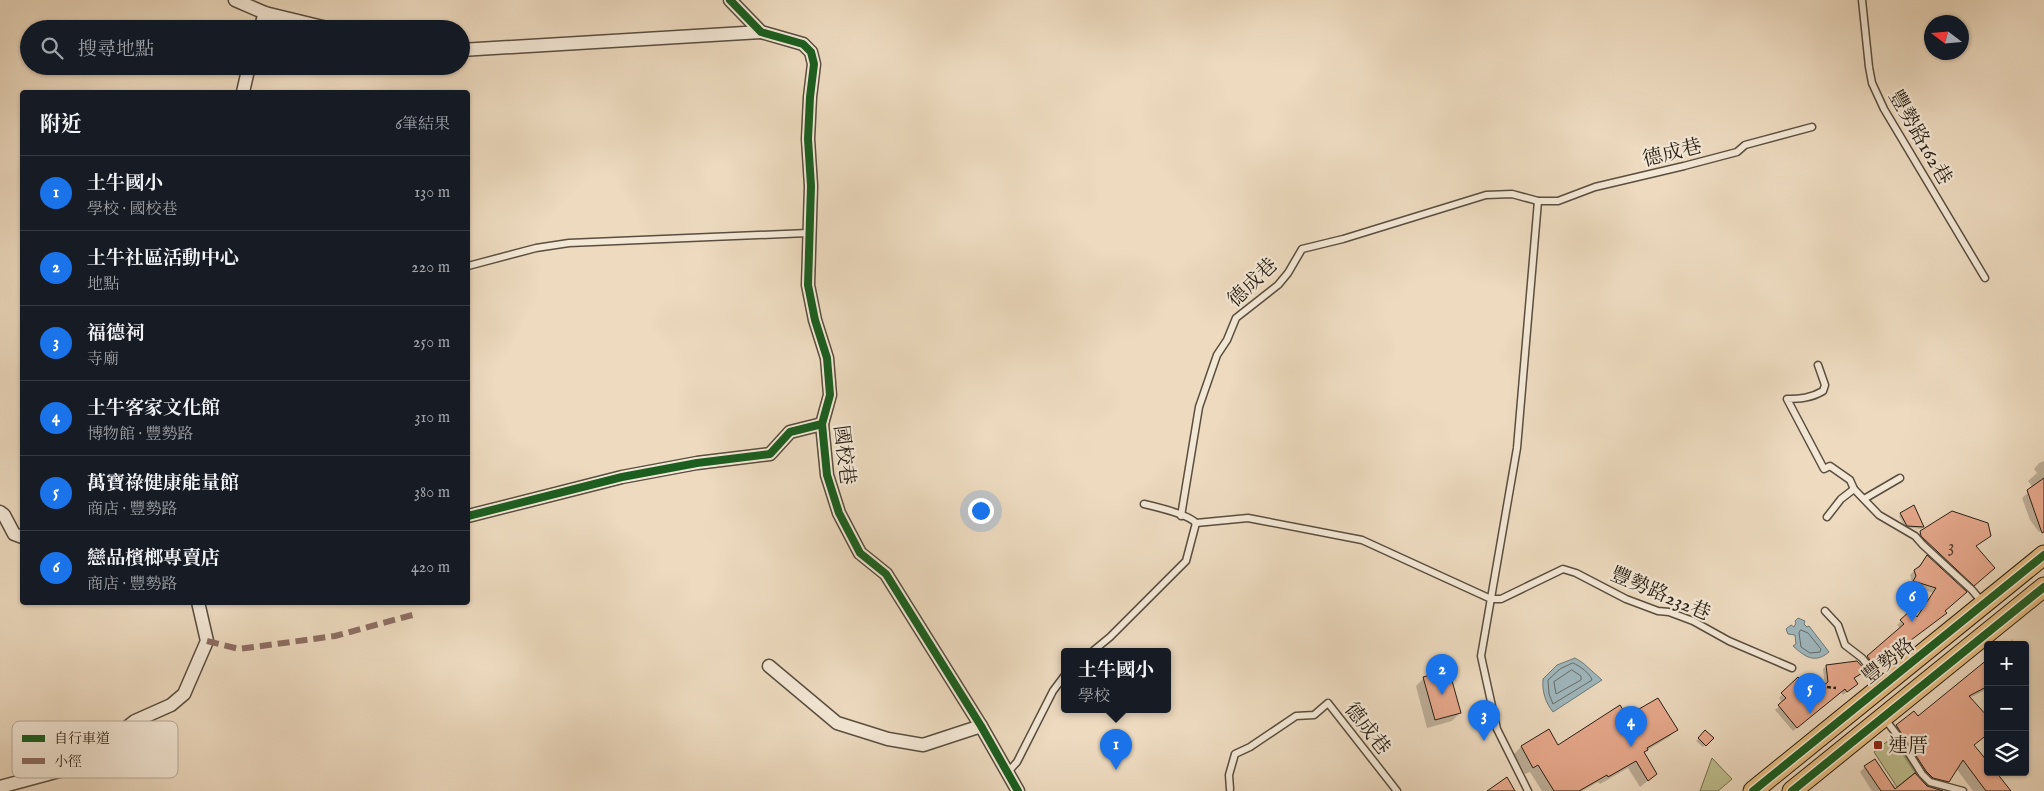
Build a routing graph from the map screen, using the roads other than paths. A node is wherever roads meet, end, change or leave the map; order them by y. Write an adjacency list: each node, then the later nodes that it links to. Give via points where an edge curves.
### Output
1 (235, 0): 4 (street)
2 (730, 0): 7 (street, 國校巷)
3 (1862, 0): 15 (lane, 豐勢路162巷, via 1872,83)
4 (265, 13): 5 (street); 6 (street)
5 (263, 20)
6 (294, 20)
7 (761, 32): 8 (street); 13 (street, 國校巷, via 803,44 812,52)
8 (470, 49)
9 (248, 75): 10 (street)
10 (244, 90)
11 (1812, 127): 12 (lane, 德成巷, via 1745,145 1736,152 1595,187 1558,201)
12 (1538, 201): 24 (lane, 德成巷, via 1512,194 1486,195 1302,249 1278,284 1236,318 1217,355 1198,407); 30 (lane, via 1517,448)
13 (808, 233): 14 (lane, via 569,244 536,248); 17 (street, 國校巷, via 808,285 814,320 827,358 830,395)
14 (470, 265)
15 (1985, 278)
16 (1818, 366): 19 (lane, via 1825,385 1823,391 1815,396 1787,399 1824,469 1830,466 1836,470 1850,480)
17 (822, 424): 23 (street, via 790,432 770,454 622,476); 41 (street, 國校巷, via 827,475 847,529 860,553 886,574)
18 (1900, 478): 20 (lane)
19 (1854, 489): 20 (lane); 25 (lane)
20 (1864, 499): 31 (lane, via 1878,515 1915,536)
21 (1144, 504): 24 (lane)
22 (0, 512): 27 (street, via 14,534)
23 (470, 515)
24 (1180, 516): 26 (lane)
25 (1827, 517)
26 (1196, 523): 30 (lane, via 1248,518 1362,540); 34 (lane, via 1186,561)
27 (20, 536)
28 (2044, 555): 31 (main road, 豐勢路)
29 (2044, 587): 39 (main road, 豐勢路)
30 (1491, 599): 36 (lane, 豐勢路232巷, via 1501,599 1563,569 1576,572 1626,600 1693,621 1729,641); 48 (lane, via 1481,656 1497,729)
31 (1984, 604): 38 (main road, 豐勢路)
32 (199, 605): 40 (street, via 207,641 184,694 171,705)
33 (1825, 611): 38 (lane, via 1838,625 1845,645 1862,658)
34 (1097, 648)
35 (769, 666): 41 (street, via 837,723 888,739 923,745)
36 (1792, 668)
37 (1061, 680): 42 (lane)
38 (1884, 685): 49 (main road, 豐勢路)
39 (1883, 718): 50 (main road, 豐勢路); 51 (lane, via 1930,782)
40 (135, 721)
41 (981, 726): 42 (street, 國校巷)
42 (1008, 772): 46 (street, 國校巷)
43 (33, 778): 44 (street)
44 (0, 787)
45 (1230, 789): 47 (lane, 德成巷, via 1229,775 1235,754 1296,716 1314,715 1328,703)
46 (1018, 791)
47 (1397, 791)
48 (1528, 791)
49 (1754, 791)
50 (1792, 791)
51 (1963, 791)

